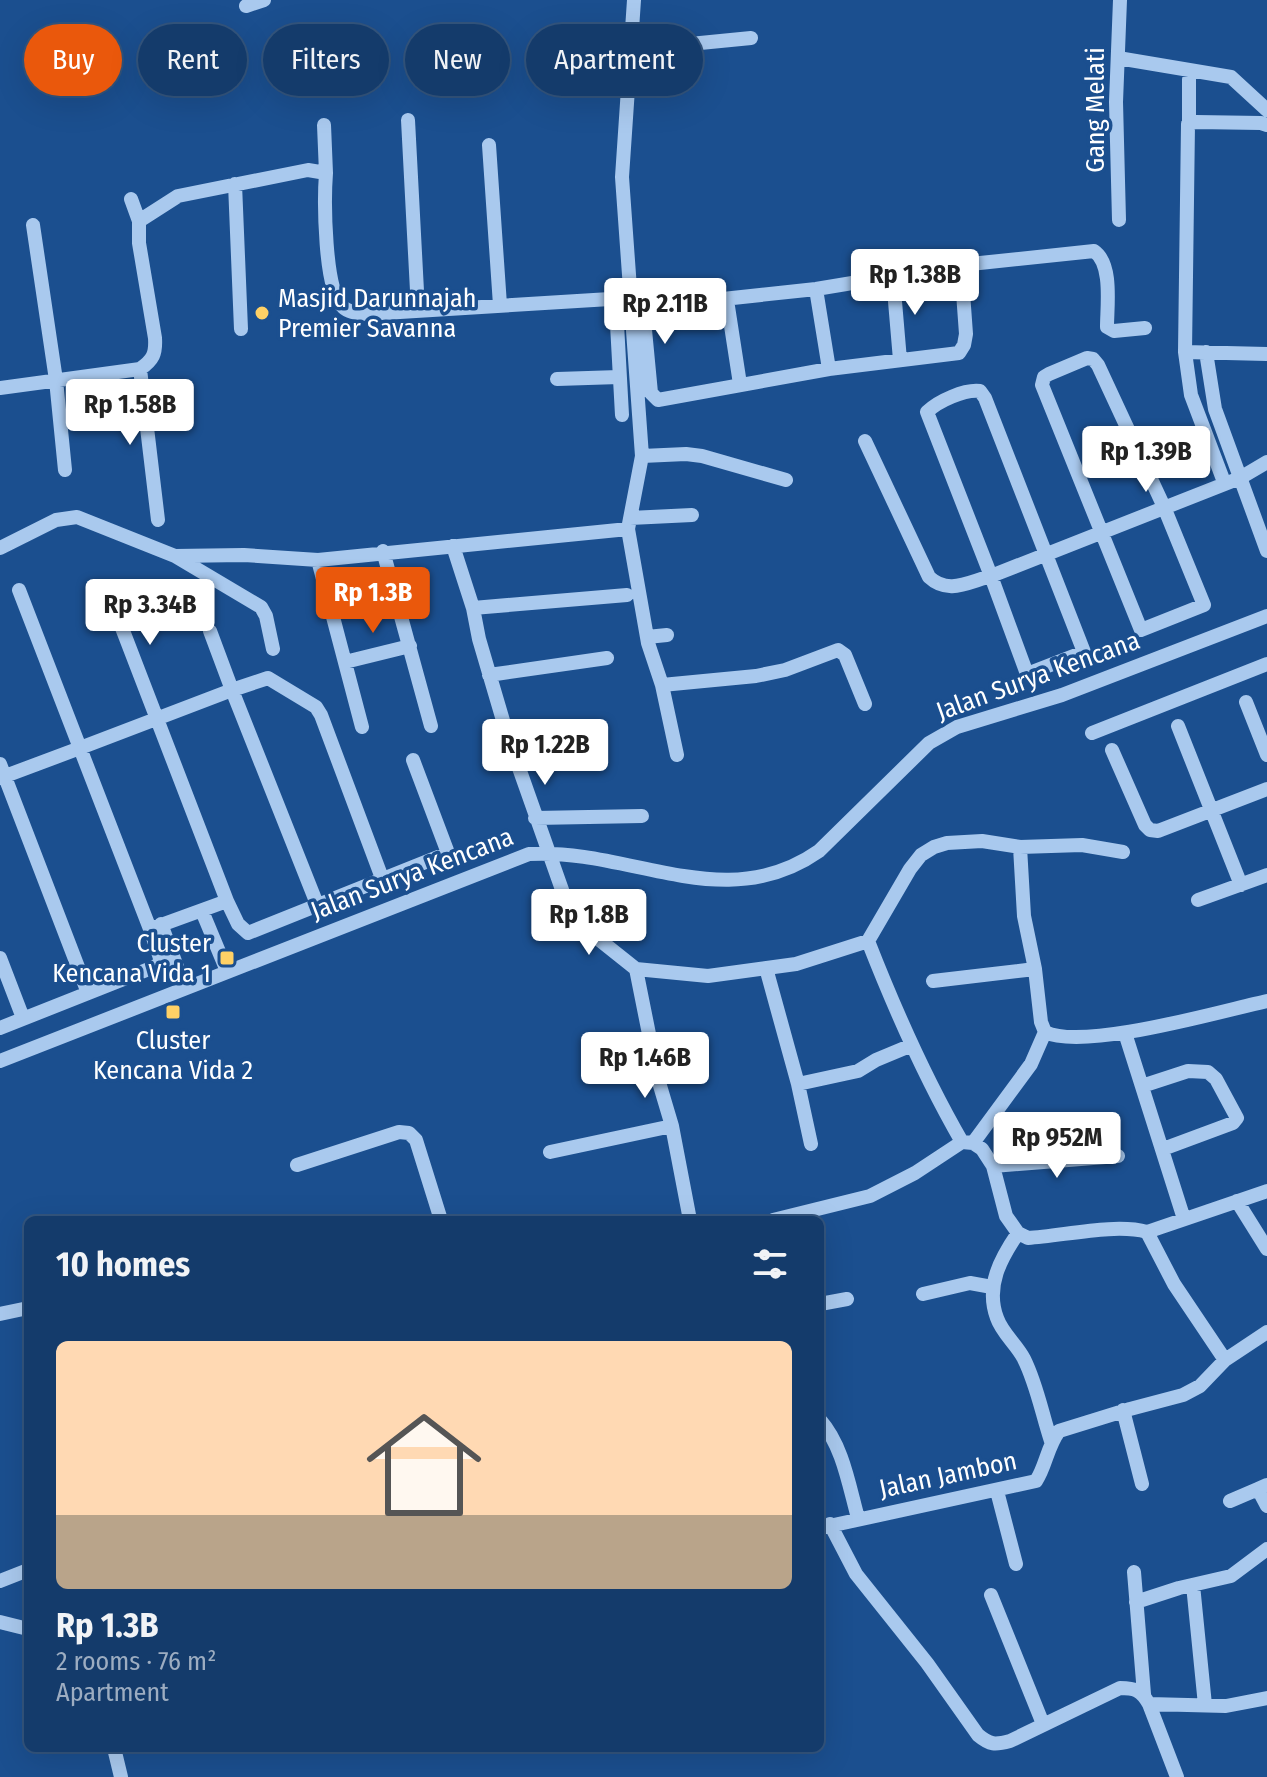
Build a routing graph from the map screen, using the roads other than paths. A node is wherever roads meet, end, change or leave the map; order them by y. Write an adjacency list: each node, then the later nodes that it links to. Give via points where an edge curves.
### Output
1 (264, 0): 4 (street)
2 (634, 0): 5 (street)
3 (1120, 0): 8 (street, Gang Melati)
4 (246, 6)
5 (632, 24)
6 (751, 38): 7 (street)
7 (703, 43)
8 (1118, 58): 11 (street, via 1231,77); 20 (street, Gang Melati)
9 (1189, 79): 13 (street)
10 (626, 96): 28 (street, via 622,177)
11 (1267, 110)
12 (408, 120): 29 (street)
13 (1189, 124): 15 (street); 32 (street)
14 (324, 125): 17 (street)
15 (1267, 125)
16 (489, 145): 27 (street)
17 (326, 173): 18 (street, via 308,170); 29 (street, via 328,258 342,307 367,314)
18 (235, 184): 21 (street, via 178,196); 31 (street)
19 (131, 199): 21 (street)
20 (1119, 220)
21 (139, 221): 36 (street, via 156,353)
22 (33, 225): 40 (street)
23 (961, 265): 24 (street); 30 (street, via 1094,251 1105,268 1107,327); 35 (street, via 964,345 959,353)
24 (893, 278): 25 (street); 35 (street)
25 (816, 289): 26 (street); 37 (street)
26 (727, 300): 28 (street); 41 (street)
27 (500, 305): 29 (street); 38 (street, via 610,299 616,306)
28 (636, 309): 41 (street, via 651,393 658,400); 45 (street)
29 (418, 310)
30 (1145, 328)
31 (241, 329)
32 (1185, 352): 33 (street); 50 (street, via 1191,395)
33 (1206, 352): 34 (street); 48 (street, via 1215,409)
34 (1267, 354)
35 (900, 360): 37 (street)
36 (140, 369): 40 (street); 53 (street)
37 (829, 369): 41 (street)
38 (619, 377): 39 (street); 43 (street)
39 (557, 379)
40 (56, 380): 42 (street); 47 (street)
41 (740, 384)
42 (0, 388)
43 (622, 415)
44 (865, 441): 63 (street, via 929,577 950,588)
45 (642, 456): 49 (street, via 702,456); 54 (street)
46 (1267, 462): 48 (street)
47 (65, 470)
48 (1240, 478): 50 (street); 59 (street)
49 (786, 480)
50 (1224, 482): 51 (street)
51 (1164, 507): 55 (street); 55 (street, via 1204,605 1141,630); 55 (street, via 1098,365 1087,358 1044,377 1042,385)
52 (692, 515): 54 (street)
53 (158, 520)
54 (629, 523): 56 (street); 71 (street)
55 (1102, 533): 61 (street)
56 (453, 546): 58 (street); 67 (street)
57 (0, 548): 60 (street, via 56,520 77,517)
58 (383, 551): 62 (street); 72 (street)
59 (1267, 551)
60 (175, 556): 62 (street); 73 (street, via 261,607)
61 (1046, 556): 63 (street); 63 (street, via 1084,652 1027,674); 63 (street, via 985,398 973,390 927,412)
62 (318, 560): 75 (street)
63 (991, 576)
64 (107, 589): 82 (street)
65 (19, 590): 87 (street)
66 (627, 595): 67 (street)
67 (473, 608): 77 (street)
68 (1267, 616): 99 (street, Jalan Surya Kencana, via 1062,695 957,727 919,752 819,851 782,873 742,882 710,880)
69 (210, 631): 79 (street)
70 (667, 635): 71 (street)
71 (647, 637): 78 (street)
72 (410, 646): 75 (street); 83 (street)
73 (273, 649)
74 (607, 658): 77 (street)
75 (345, 662): 85 (street)
76 (1267, 664): 86 (street)
77 (489, 675): 96 (street)
78 (662, 685): 81 (street, via 756,676 838,650 851,665); 89 (street)
79 (232, 690): 82 (street); 101 (street, via 268,678 316,707); 105 (street)
80 (1246, 702): 90 (street)
81 (865, 704)
82 (158, 718): 87 (street); 104 (street)
83 (431, 726)
84 (1178, 726): 94 (street)
85 (362, 727)
86 (1092, 733)
87 (80, 748): 92 (street); 107 (street)
88 (1112, 750): 94 (street, via 1150,830)
89 (677, 755)
90 (1267, 755)
91 (413, 760): 101 (street, via 448,853)
92 (2, 773): 116 (street)
93 (1267, 789): 94 (street)
94 (1212, 810): 102 (street)
95 (642, 816): 96 (street)
96 (535, 818): 99 (street)
97 (1020, 847): 98 (street, via 1082,845); 108 (street, via 947,843 921,855); 112 (street, via 1024,916)
98 (1123, 852)
99 (549, 853): 111 (street, via 572,918); 113 (street, Jalan Surya Kencana, via 500,864)
100 (1267, 875): 102 (street)
101 (382, 878): 105 (street)
102 (1241, 885): 103 (street)
103 (1198, 900)
104 (227, 901): 105 (street, via 248,933); 106 (street)
105 (317, 904)
106 (202, 911): 107 (street); 113 (street)
107 (155, 926): 115 (street); 116 (street, via 159,965)
108 (868, 941): 110 (street); 122 (street)
109 (0, 958): 118 (street)
110 (766, 968): 111 (street, via 708,976); 124 (street)
111 (636, 969): 126 (street)
112 (1035, 969): 114 (street); 120 (street)
113 (227, 971): 115 (street, Jalan Surya Kencana)
114 (933, 981)
115 (185, 988): 123 (street, Jalan Surya Kencana)
116 (88, 993): 118 (street)
117 (1267, 1001): 121 (street)
118 (23, 1018): 119 (street)
119 (0, 1028)
120 (1045, 1032): 121 (street, via 1067,1038); 127 (street, via 1031,1064)
121 (1125, 1033): 125 (street)
122 (912, 1045): 124 (street, via 858,1071); 127 (street)
123 (0, 1061)
124 (798, 1084): 128 (street)
125 (1142, 1086): 129 (street); 129 (street, via 1188,1071 1208,1072 1237,1118)
126 (672, 1126): 130 (street); 137 (street)
127 (968, 1143): 133 (street, via 982,1149); 138 (street, via 870,1196)
128 (811, 1144)
129 (1163, 1149): 139 (street)
130 (550, 1152)
131 (1118, 1156): 133 (street)
132 (297, 1165): 136 (street, via 409,1133 416,1140)
133 (993, 1166): 141 (street, via 1006,1216)
134 (1267, 1191): 135 (street)
135 (1237, 1201): 139 (street); 142 (street)
136 (440, 1216)
137 (689, 1216)
138 (789, 1216)
139 (1184, 1219): 140 (street)
140 (1147, 1232): 141 (street, via 1028,1238); 150 (street, via 1174,1284)
141 (1018, 1233): 143 (street, via 1000,1260)
142 (1267, 1249)
143 (992, 1287): 144 (street, via 970,1283); 153 (street, via 997,1319 1024,1358)
144 (923, 1294)
145 (847, 1299): 146 (street)
146 (824, 1303)
147 (24, 1309): 148 (street)
148 (0, 1314)
149 (1267, 1332): 150 (street, Jalan Jambon)
150 (1225, 1360): 151 (street, Jalan Jambon, via 1183,1395)
151 (1123, 1410): 153 (street, Jalan Jambon, via 1059,1431); 154 (street)
152 (824, 1426): 159 (street, via 842,1460)
153 (1051, 1441): 156 (street, Jalan Jambon, via 1036,1481)
154 (1142, 1484)
155 (1263, 1486): 157 (street); 158 (street)
156 (997, 1491): 159 (street, Jalan Jambon); 162 (street)
157 (1230, 1501)
158 (1267, 1506)
159 (858, 1518): 160 (street, Jalan Jambon)
160 (825, 1526): 174 (street, via 978,1735 996,1745)
161 (1267, 1549): 166 (street, via 1231,1576)
162 (1016, 1564)
163 (24, 1572): 165 (street)
164 (1134, 1572): 168 (street)
165 (0, 1581)
166 (1193, 1585): 168 (street); 173 (street)
167 (991, 1595): 174 (street)
168 (1136, 1602): 172 (street)
169 (0, 1622): 170 (street)
170 (24, 1628)
171 (1267, 1698): 173 (street)
172 (1146, 1699): 173 (street); 174 (street, via 1135,1688 1120,1688); 177 (street)
173 (1205, 1705)
174 (1043, 1724)
175 (115, 1752): 176 (street)
176 (121, 1777)
177 (1177, 1777)

